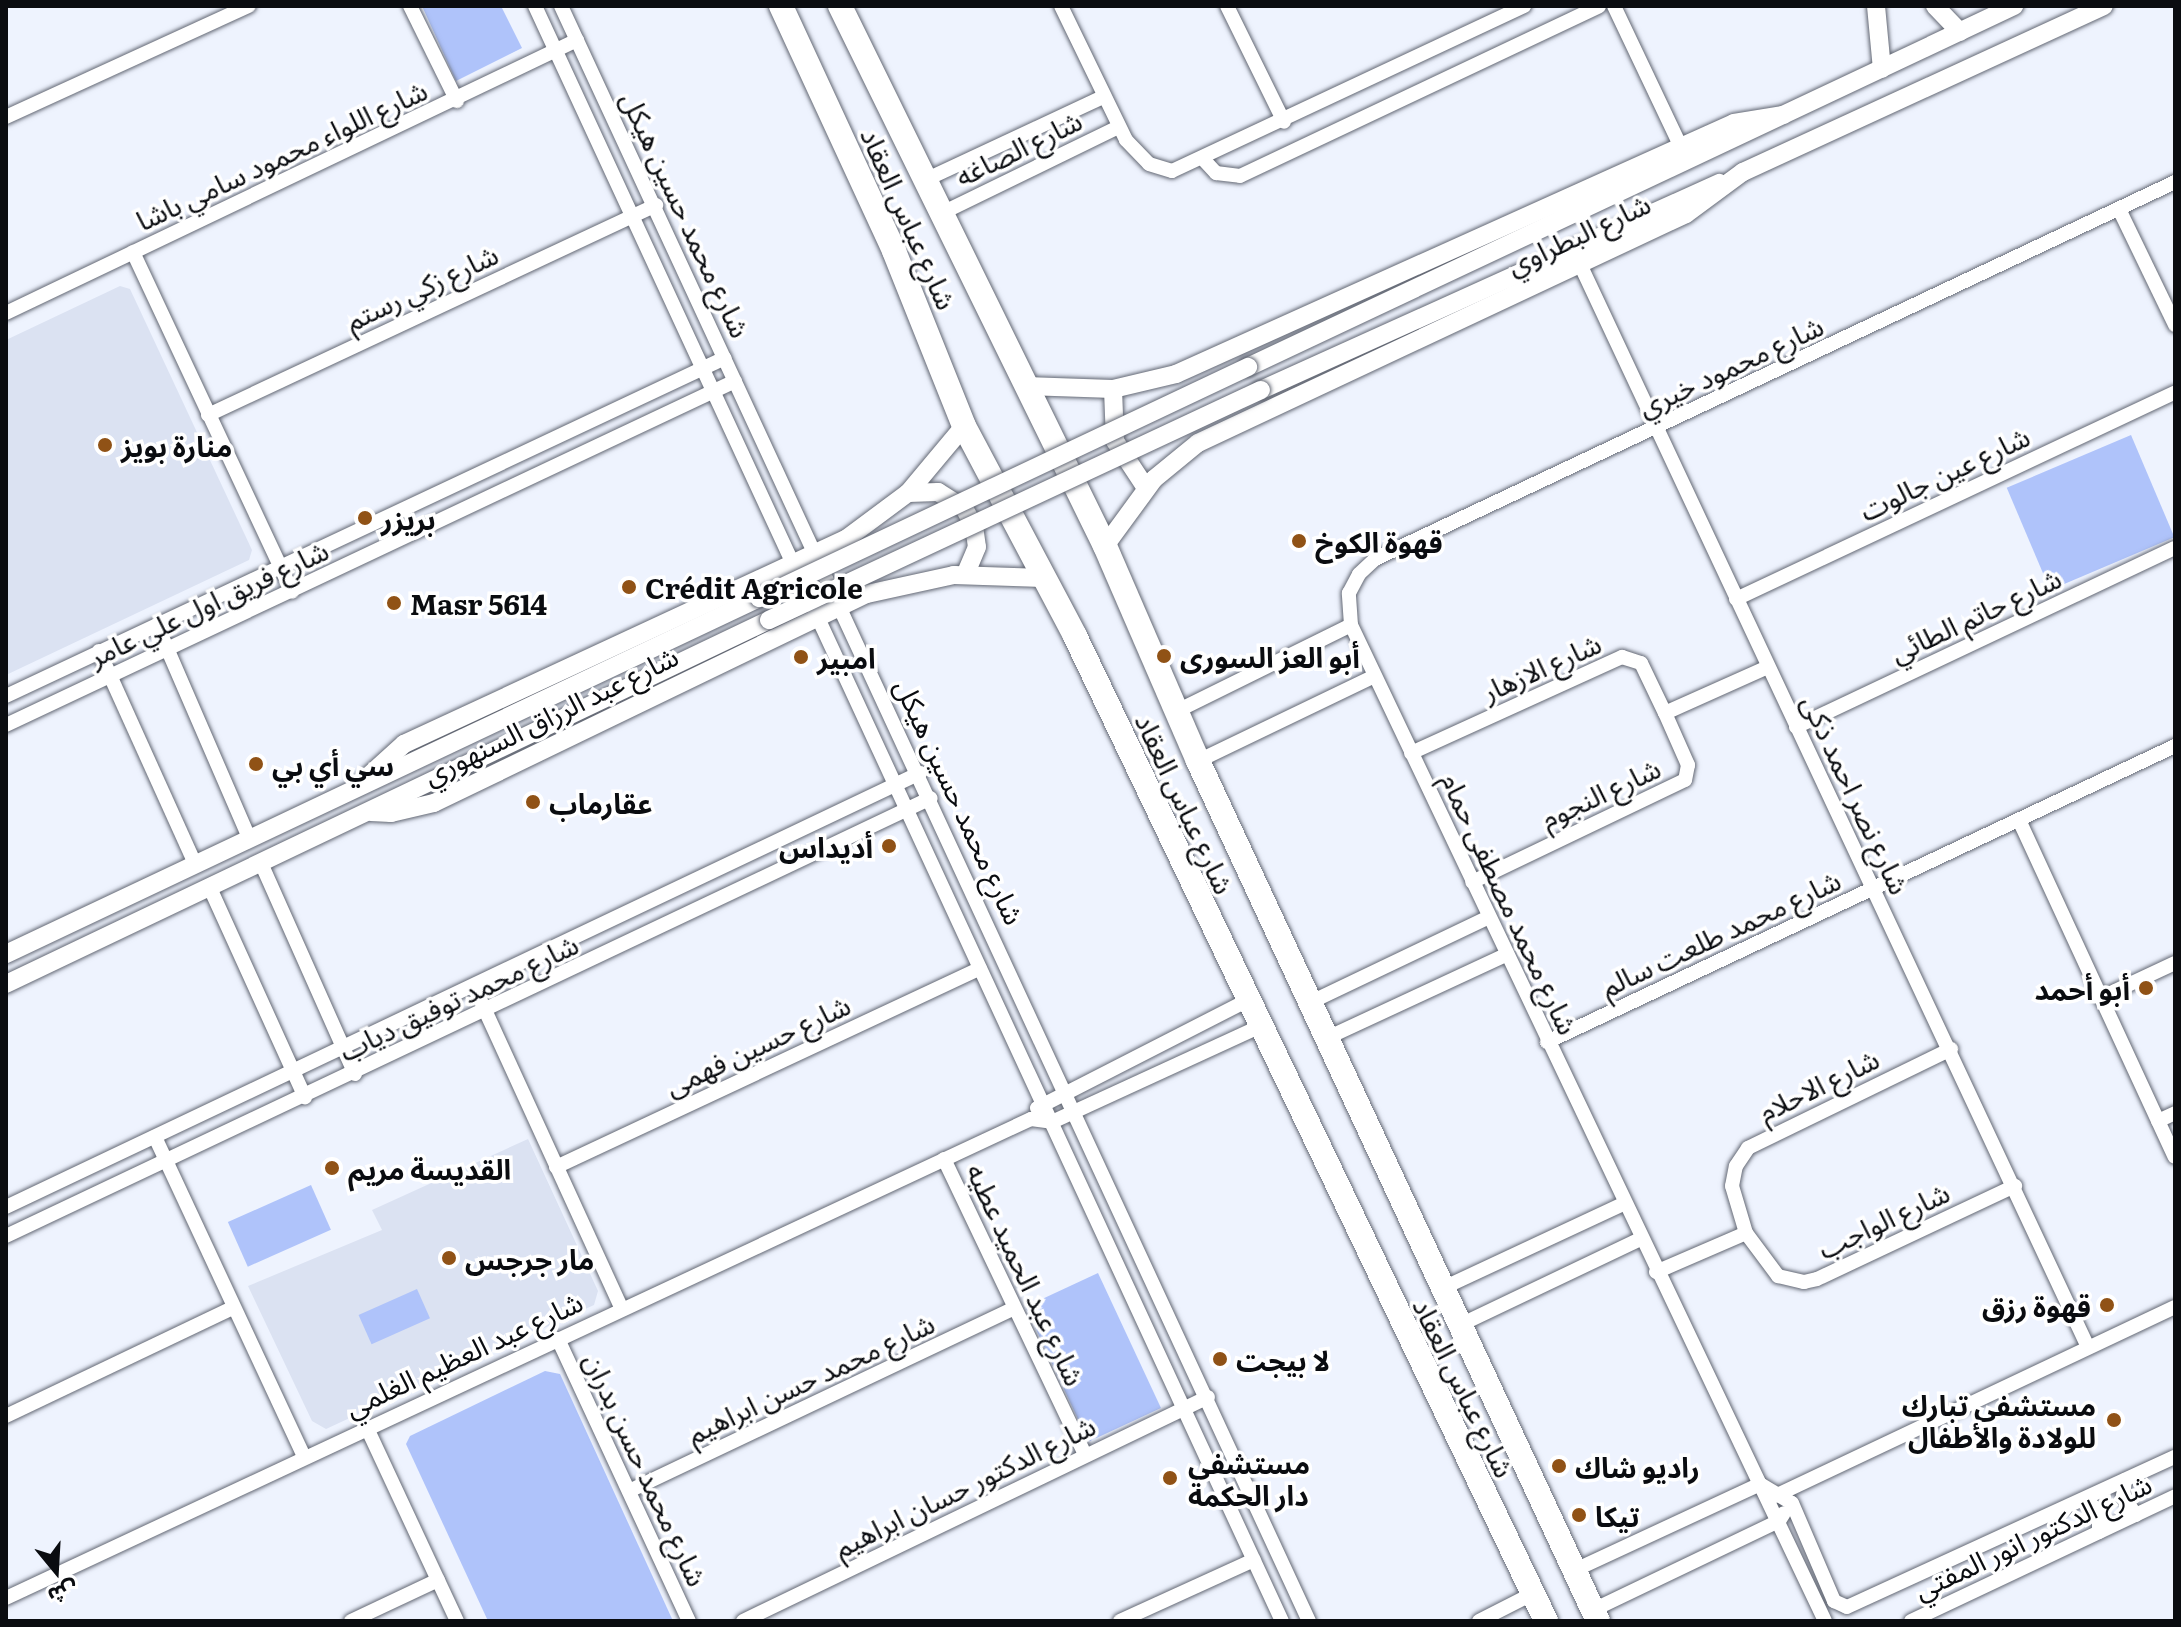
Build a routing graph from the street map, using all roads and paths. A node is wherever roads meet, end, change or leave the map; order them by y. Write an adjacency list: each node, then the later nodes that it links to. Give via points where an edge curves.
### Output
1 (249, 6): 23 (street)
2 (410, 6): 21 (street)
3 (535, 6): 18 (street, شارع محمد حسين هيكل)
4 (561, 6): 17 (street, شارع محمد حسين هيكل)
5 (781, 6): 47 (main road, شارع عباس العقاد, via 894,251)
6 (840, 6): 29 (main road, شارع عباس العقاد)
7 (1061, 6): 20 (street)
8 (1227, 6): 24 (street)
9 (1524, 6): 24 (street)
10 (1599, 6): 27 (street, via 1240,176 1216,173)
11 (1614, 6): 26 (street)
12 (1876, 6): 19 (street)
13 (1935, 6): 16 (street)
14 (2014, 6): 16 (street, شارع البطراوي)
15 (2104, 6): 28 (street, شارع البطراوي)
16 (1960, 32): 19 (street, شارع البطراوي)
17 (577, 40): 18 (street, شارع اللواء محمود سامي باشا); 31 (street, شارع محمد حسين هيكل)
18 (556, 50): 21 (street, شارع اللواء محمود سامي باشا); 33 (street, شارع محمد حسين هيكل)
19 (1882, 69): 22 (street, شارع البطراوي)
20 (1103, 97): 25 (street); 29 (street, شارع الصاغه)
21 (457, 101): 35 (street, شارع اللواء محمود سامي باشا)
22 (1790, 115): 26 (street, شارع البطراوي, via 1752,116); 79 (street, bridge)
23 (6, 117)
24 (1284, 122): 27 (street)
25 (1118, 127): 27 (street, via 1140,157 1159,168 1183,169); 34 (street, شارع الصاغه)
26 (1681, 147): 43 (street, شارع البطراوي, via 1200,364)
27 (1204, 160)
28 (1743, 172): 36 (street, شارع البطراوي, via 1686,214); 82 (street, bridge, via 1261,390)
29 (925, 180): 34 (main road, شارع عباس العقاد)
30 (2175, 182): 32 (street, شارع محمود خيري)
31 (656, 205): 33 (street, شارع زكي رستم); 39 (street, شارع محمد حسين هيكل)
32 (2119, 209): 38 (street); 48 (street, شارع محمود خيري)
33 (635, 214): 40 (street, شارع محمد حسين هيكل); 46 (street, شارع زكي رستم)
34 (940, 214): 42 (main road, شارع عباس العقاد)
35 (133, 252): 37 (street, شارع اللواء محمود سامي باشا); 46 (street)
36 (1579, 262): 48 (street, شارع نصر احمد ذكى); 49 (street, شارع البطراوي, via 1198,443)
37 (6, 313)
38 (2175, 325)
39 (725, 358): 40 (street, شارع فريق اول علي عامر); 41 (street, شارع محمد حسين هيكل)
40 (701, 370): 44 (street, شارع محمد حسين هيكل); 55 (street, شارع فريق اول علي عامر)
41 (735, 381): 44 (street, شارع فريق اول علي عامر); 53 (street, شارع محمد حسين هيكل)
42 (1026, 386): 43 (street, شارع البطراوي); 51 (main road, شارع عباس العقاد)
43 (1113, 389): 49 (street, via 1115,441)
44 (712, 392): 54 (street, شارع محمد حسين هيكل); 58 (street, شارع فريق اول علي عامر)
45 (2175, 392): 59 (street, شارع عين جالوت)
46 (208, 415): 55 (street)
47 (964, 426): 50 (street, شارع عبد الرزاق السنهوري); 57 (main road, شارع عباس العقاد)
48 (1656, 429): 59 (street, شارع نصر احمد ذكى); 63 (street, شارع محمود خيري, via 1375,559 1353,583 1347,604)
49 (1146, 488): 51 (street, شارع البطراوي)
50 (908, 493): 53 (street, شارع عبد الرزاق السنهوري, via 874,521); 56 (street, via 938,492 964,508 977,547)
51 (1105, 546): 70 (main road, شارع عباس العقاد)
52 (2175, 548): 73 (street, شارع حاتم الطائي)
53 (816, 554): 54 (street, شارع عبد الرزاق السنهوري); 60 (street, شارع محمد حسين هيكل)
54 (792, 566): 61 (street, شارع محمد حسين هيكل); 79 (street, شارع عبد الرزاق السنهوري, via 404,744)
55 (281, 568): 58 (street); 62 (street, شارع فريق اول علي عامر)
56 (965, 575): 57 (street, شارع عبد الرزاق السنهوري); 60 (street, شارع عبد الرزاق السنهوري, via 895,586)
57 (1043, 578): 98 (main road, شارع عباس العقاد)
58 (292, 592): 64 (street, شارع فريق اول علي عامر)
59 (1736, 599): 66 (street, شارع نصر احمد ذكى)
60 (840, 605): 61 (street, شارع عبد الرزاق السنهوري); 77 (street, شارع محمد حسين هيكل)
61 (815, 617): 78 (street, شارع محمد حسين هيكل); 82 (street, شارع عبد الرزاق السنهوري, via 434,803 391,813)
62 (157, 625): 64 (street); 65 (street, شارع فريق اول علي عامر)
63 (1351, 625): 68 (street, شارع محمد مصطفى حمام); 70 (street)
64 (168, 649): 67 (street, شارع فريق اول علي عامر); 84 (street)
65 (99, 651): 67 (street); 69 (street, شارع فريق اول علي عامر)
66 (1768, 667): 71 (street); 73 (street, شارع نصر احمد ذكى)
67 (111, 676): 72 (street, شارع فريق اول علي عامر); 86 (street)
68 (1375, 676): 75 (street, شارع محمد مصطفى حمام); 76 (street)
69 (6, 696)
70 (1175, 712): 76 (main road, شارع عباس العقاد)
71 (1665, 713): 75 (street, شارع الازهار, via 1641,663 1622,657); 87 (street, شارع النجوم, via 1688,765 1685,780)
72 (6, 725)
73 (1796, 727): 89 (street, شارع نصر احمد ذكى)
74 (2175, 746): 83 (street, شارع محمد طلعت سالم)
75 (1411, 753): 87 (street, شارع محمد مصطفى حمام)
76 (1198, 761): 99 (main road, شارع عباس العقاد)
77 (920, 773): 78 (street, شارع محمد توفيق دياب); 80 (street, شارع محمد حسين هيكل)
78 (894, 785): 81 (street, شارع محمد حسين هيكل); 96 (street, شارع محمد توفيق دياب)
79 (358, 788): 84 (street, شارع عبد الرزاق السنهوري)
80 (931, 798): 81 (street, شارع محمد توفيق دياب); 108 (street, شارع محمد حسين هيكل)
81 (906, 810): 94 (street, شارع محمد حسين هيكل); 100 (street, شارع محمد توفيق دياب)
82 (368, 812): 85 (street, شارع عبد الرزاق السنهوري)
83 (2019, 820): 89 (street, شارع محمد طلعت سالم); 97 (street)
84 (249, 838): 86 (street, شارع عبد الرزاق السنهوري)
85 (261, 863): 88 (street, شارع عبد الرزاق السنهوري); 104 (street)
86 (195, 864): 91 (street, شارع عبد الرزاق السنهوري)
87 (1472, 882): 90 (street, شارع محمد مصطفى حمام)
88 (210, 888): 95 (street, شارع عبد الرزاق السنهوري); 106 (street)
89 (1873, 889): 103 (street, شارع محمد طلعت سالم); 105 (street, شارع نصر احمد ذكى)
90 (1489, 917): 92 (street, شارع محمد مصطفى حمام); 99 (street)
91 (6, 954)
92 (1506, 955): 102 (street); 103 (street, شارع محمد مصطفى حمام)
93 (2175, 963): 97 (street)
94 (980, 968): 110 (street, شارع محمد حسين هيكل); 120 (street, شارع حسين فهمى)
95 (6, 984)
96 (474, 986): 100 (street); 104 (street, شارع محمد توفيق دياب)
97 (2100, 998): 114 (street)
98 (1246, 1001): 101 (main road, شارع عباس العقاد); 108 (street)
99 (1311, 1002): 102 (main road, شارع عباس العقاد)
100 (486, 1012): 107 (street, شارع محمد توفيق دياب); 120 (street)
101 (1259, 1027): 111 (street); 155 (main road, شارع عباس العقاد)
102 (1329, 1037): 128 (main road, شارع عباس العقاد)
103 (1547, 1042): 122 (street, شارع محمد مصطفى حمام)
104 (343, 1048): 106 (street, شارع محمد توفيق دياب); 107 (street)
105 (1951, 1049): 121 (street, شارع نصر احمد ذكى); 124 (street, شارع الاحلام, via 1748,1148 1736,1166 1732,1186)
106 (293, 1072): 109 (street); 116 (street, شارع محمد توفيق دياب)
107 (355, 1074): 109 (street, شارع محمد توفيق دياب)
108 (1067, 1090): 110 (street); 111 (street, شارع محمد حسين هيكل)
109 (305, 1097): 119 (street, شارع محمد توفيق دياب)
110 (1041, 1102): 113 (street); 115 (street, شارع محمد حسين هيكل)
111 (1077, 1111): 115 (street); 136 (street, شارع محمد حسين هيكل)
112 (2175, 1113): 114 (street)
113 (1031, 1119): 115 (street); 118 (street, شارع عبد العظيم الغلمي)
114 (2158, 1121): 117 (street)
115 (1052, 1122): 137 (street, شارع محمد حسين هيكل)
116 (155, 1137): 119 (street); 123 (street, شارع محمد توفيق دياب)
117 (2175, 1157)
118 (944, 1159): 129 (street, شارع عبد العظيم الغلمي); 132 (street, شارع عبد الحميد عطيه)
119 (166, 1161): 125 (street, شارع محمد توفيق دياب); 131 (street)
120 (556, 1167): 129 (street)
121 (2015, 1186): 124 (street, شارع الواجب, via 1804,1282 1790,1281 1767,1267); 135 (street, شارع نصر احمد ذكى)
122 (1623, 1204): 126 (street, شارع محمد مصطفى حمام); 128 (street)
123 (6, 1207)
124 (1746, 1233): 127 (street)
125 (6, 1236)
126 (1640, 1239): 127 (street, شارع محمد مصطفى حمام); 133 (street)
127 (1656, 1272): 144 (street, شارع محمد مصطفى حمام)
128 (1443, 1288): 133 (main road, شارع عباس العقاد)
129 (621, 1307): 134 (street, شارع عبد العظيم الغلمي)
130 (2175, 1307): 135 (street)
131 (232, 1308): 138 (street); 141 (street)
132 (1013, 1309): 140 (street, شارع عبد الحميد عطيه); 145 (street, شارع محمد حسن ابراهيم)
133 (1460, 1325): 153 (main road, شارع عباس العقاد)
134 (558, 1339): 139 (street, شارع عبد العظيم الغلمي); 145 (street, شارع محمد حسن بدران)
135 (2088, 1347): 146 (street)
136 (1208, 1397): 137 (street, شارع الدكتور حسان ابراهيم); 165 (street, شارع محمد حسين هيكل)
137 (1184, 1408): 140 (street, شارع الدكتور حسان ابراهيم); 152 (street, شارع محمد حسين هيكل)
138 (6, 1416)
139 (367, 1428): 141 (street, شارع عبد العظيم الغلمي); 154 (street)
140 (1085, 1455): 157 (street, شارع الدكتور حسان ابراهيم)
141 (304, 1456): 156 (street, شارع عبد العظيم الغلمي)
142 (2175, 1457): 143 (street, شارع الدكتور انور المفتي)
143 (2125, 1480): 148 (street, شارع الدكتور انور المفتي); 149 (street, via 2123,1496)
144 (1760, 1484): 146 (street); 153 (street)
145 (629, 1491): 161 (street, شارع محمد حسن بدران)
146 (1775, 1496): 148 (street, شارع الدكتور انور المفتي, via 1795,1509 1834,1601 1852,1607); 150 (street, via 1785,1511)
147 (2175, 1496): 149 (street, شارع الدكتور انور المفتي)
148 (2085, 1499): 151 (street, via 2099,1511)
149 (2136, 1515): 151 (street, شارع الدكتور انور المفتي)
150 (1779, 1521): 158 (street); 168 (street)
151 (2099, 1532): 169 (street, شارع الدكتور انور المفتي)
152 (1254, 1560): 163 (street); 164 (street, شارع محمد حسين هيكل)
153 (1575, 1570): 158 (main road, شارع عباس العقاد)
154 (438, 1580): 159 (street); 160 (street)
155 (1532, 1594): 166 (street); 167 (main road, شارع عباس العقاد)
156 (6, 1598)
157 (770, 1615): 162 (street, شارع الدكتور حسان ابراهيم)
158 (1596, 1616)
159 (351, 1621)
160 (457, 1621)
161 (689, 1621)
162 (743, 1621)
163 (1120, 1621)
164 (1282, 1621)
165 (1309, 1621)
166 (1479, 1621)
167 (1546, 1621)
168 (1825, 1621)
169 (1911, 1621)

